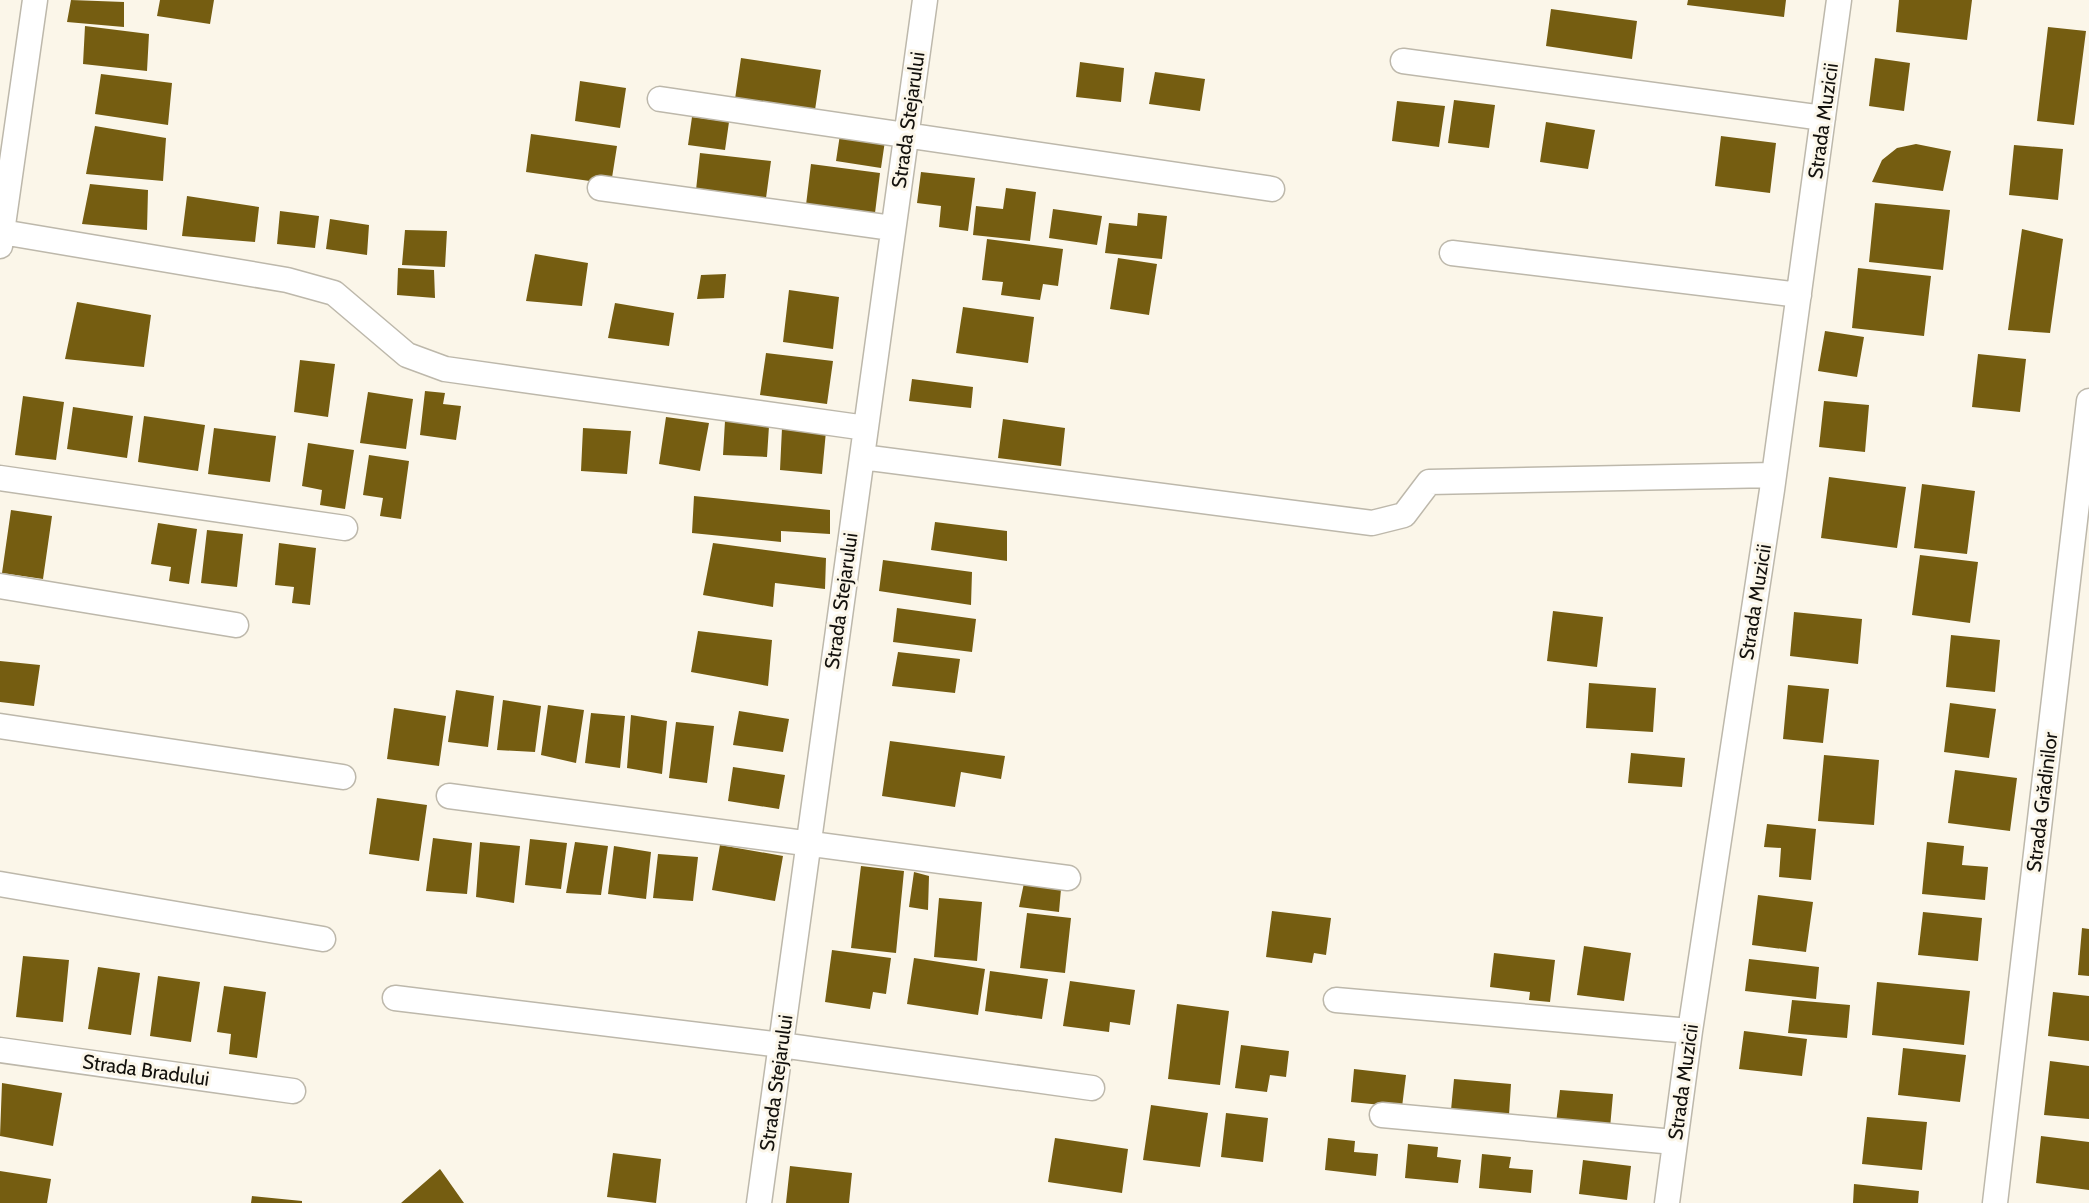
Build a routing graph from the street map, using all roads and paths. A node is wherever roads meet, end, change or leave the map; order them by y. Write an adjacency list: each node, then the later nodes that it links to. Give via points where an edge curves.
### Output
1 (35, 0): 8 (street)
2 (924, 0): 7 (street, Strada Stejarului)
3 (1839, 0): 6 (street, Strada Muzicii)
4 (1403, 61): 6 (street)
5 (660, 99): 7 (street)
6 (1823, 118): 14 (street, Strada Muzicii)
7 (905, 134): 10 (street); 11 (street, Strada Stejarului)
8 (5, 173): 12 (street)
9 (600, 188): 11 (street)
10 (1272, 189)
11 (892, 228): 16 (street, Strada Stejarului)
12 (1, 240): 16 (street, via 287,280 334,293 407,355 445,369)
13 (1452, 252): 14 (street)
14 (1799, 295): 18 (street, Strada Muzicii)
15 (2089, 401): 41 (street, Strada Grădinilor)
16 (866, 428): 17 (street, Strada Stejarului)
17 (862, 457): 18 (street, via 1372,523 1404,515 1429,482); 26 (street, Strada Stejarului)
18 (1774, 475): 32 (street, Strada Muzicii)
19 (0, 478): 20 (street)
20 (345, 528)
21 (0, 585): 22 (street)
22 (236, 625)
23 (0, 726): 24 (street)
24 (343, 777)
25 (449, 796): 26 (street)
26 (809, 843): 27 (street); 33 (street, Strada Stejarului)
27 (1068, 878)
28 (0, 884): 29 (street)
29 (323, 939)
30 (395, 998): 33 (street)
31 (1336, 1000): 32 (street)
32 (1690, 1030): 38 (street, Strada Muzicii)
33 (781, 1045): 35 (street); 39 (street, Strada Stejarului)
34 (0, 1050): 36 (street, Strada Bradului)
35 (1092, 1088)
36 (293, 1091)
37 (1382, 1115): 38 (street)
38 (1674, 1142): 40 (street, Strada Muzicii)
39 (759, 1203)
40 (1667, 1203)
41 (1995, 1203)

